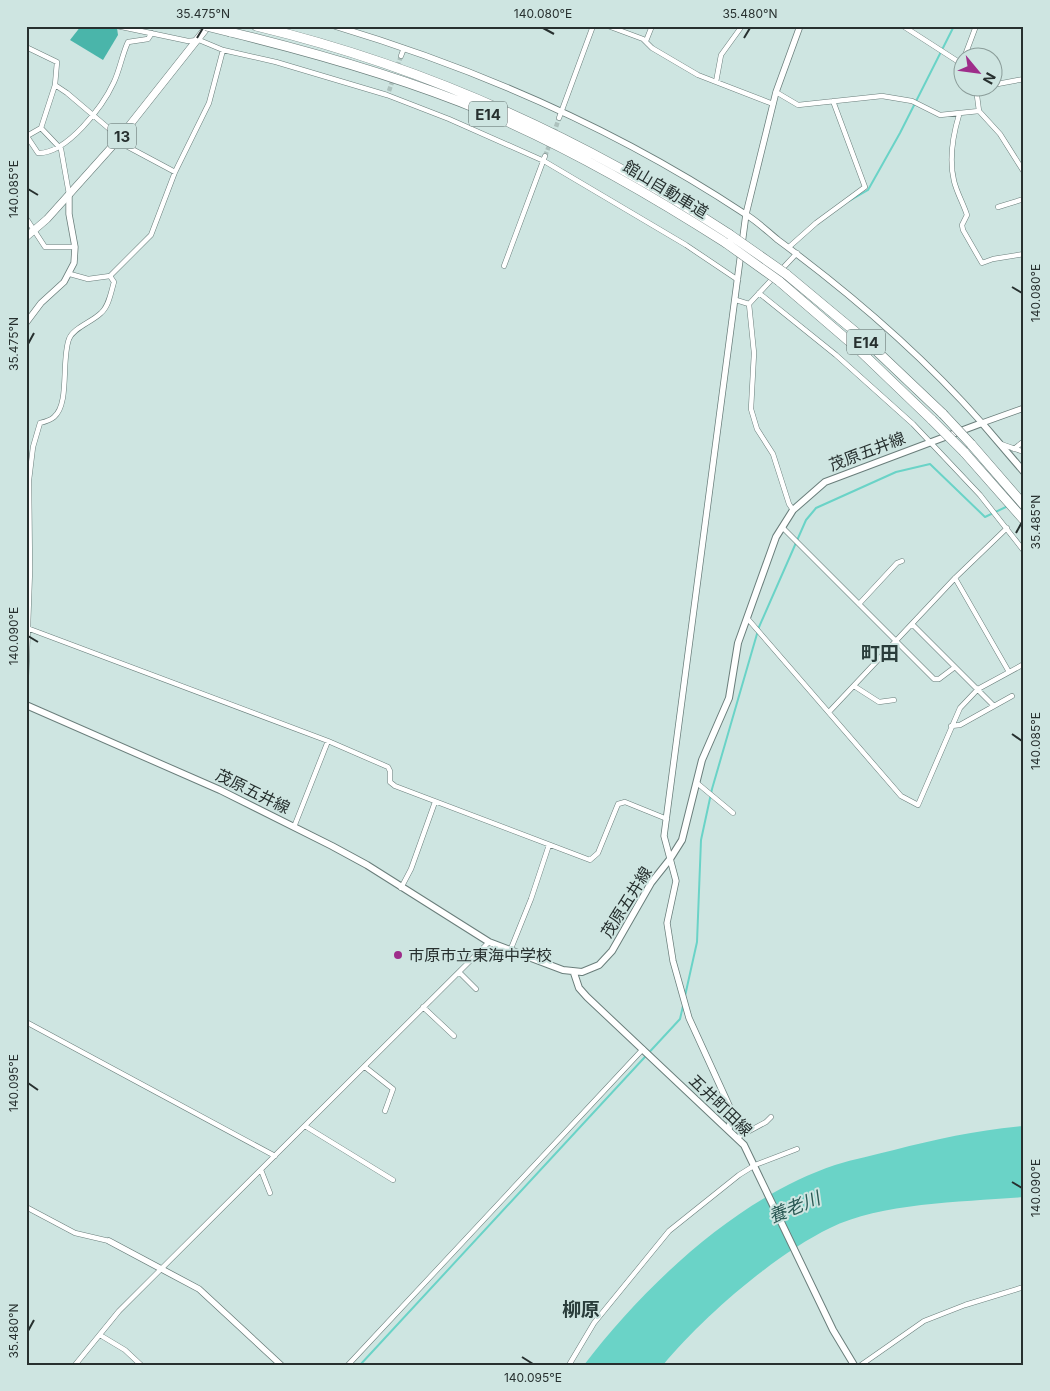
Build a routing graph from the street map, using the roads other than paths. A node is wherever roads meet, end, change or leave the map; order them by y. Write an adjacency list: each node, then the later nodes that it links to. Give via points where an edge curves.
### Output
1 (117, 26): 12 (street)
2 (207, 26): 13 (main road, 13); 54 (highway, 館山自動車道 / E14, bridge, via 370,70 484,112 604,170)
3 (256, 26): 54 (highway, 館山自動車道 / E14, bridge, via 374,60 487,102 610,160 729,234)
4 (335, 26): 16 (street)
5 (593, 26): 30 (street)
6 (608, 26): 14 (street)
7 (652, 26): 14 (street)
8 (742, 26): 22 (street, via 721,55)
9 (800, 26): 25 (street)
10 (903, 26): 20 (street)
11 (976, 26): 17 (street)
12 (152, 33): 13 (street, via 188,41); 32 (street, via 148,39 128,42 114,83)
13 (199, 40): 18 (street); 35 (main road, 13)
14 (646, 41): 22 (street, via 652,48 698,75)
15 (26, 47): 24 (street, via 57,62)
16 (404, 48): 19 (street); 30 (street, via 467,72)
17 (968, 48)
18 (223, 50): 37 (street, via 388,93); 38 (street, via 209,104)
19 (401, 56)
20 (952, 57)
21 (1024, 79): 23 (street)
22 (716, 82): 28 (street)
23 (1002, 83)
24 (55, 85): 32 (street); 33 (street)
25 (776, 92): 27 (street, via 798,105); 28 (street)
26 (978, 98): 29 (street)
27 (833, 101): 31 (street, via 895,97 940,115); 47 (street, via 865,187)
28 (774, 104): 43 (street)
29 (979, 111): 31 (street); 39 (street, via 1000,134)
30 (560, 115): 43 (street, via 666,165)
31 (959, 115): 50 (street, via 953,139 953,172 967,215 962,225 964,234 982,263)
32 (94, 116): 35 (street); 36 (street)
33 (41, 128): 34 (street); 36 (street)
34 (27, 136): 36 (street, via 38,153)
35 (118, 140): 38 (street); 40 (main road, 13)
36 (58, 146): 40 (street)
37 (544, 158): 51 (street); 55 (street)
38 (174, 172): 53 (street, via 151,235)
39 (1024, 172)
40 (70, 194): 45 (main road, 13); 48 (street, via 69,214)
41 (1024, 199): 42 (street)
42 (998, 207)
43 (746, 214): 47 (street); 55 (street)
44 (26, 218): 45 (street)
45 (35, 229): 46 (main road, 13); 48 (street, via 38,240 45,247)
46 (26, 238)
47 (790, 247): 49 (street)
48 (75, 248): 52 (street)
49 (798, 253): 56 (street); 61 (street, via 910,350)
50 (1024, 254)
51 (504, 266)
52 (70, 274): 53 (street, via 88,279); 59 (street)
53 (110, 276): 65 (street, via 114,282 107,305 72,332 68,340 62,404 55,417 40,423)
54 (783, 278): 70 (highway, 館山自動車道 / E14, bridge, via 864,339 943,414); 72 (highway, 館山自動車道 / E14, bridge, via 964,452)
55 (738, 280): 57 (street)
56 (759, 293): 58 (street); 62 (street, via 836,355)
57 (736, 300): 58 (street); 99 (street)
58 (749, 304): 71 (street, via 754,353 751,409 757,429 773,454)
59 (27, 321)
60 (1024, 408): 61 (street)
61 (982, 423): 62 (main road, 茂原五井線); 64 (main road)
62 (931, 441): 71 (main road, 茂原五井線, via 825,482); 74 (street)
63 (1024, 441): 67 (street)
64 (1000, 444): 67 (street); 69 (main road)
65 (33, 447): 66 (street); 81 (street, via 29,480)
66 (26, 448)
67 (1014, 449): 68 (street)
68 (1024, 452)
69 (1024, 472)
70 (1024, 504)
71 (793, 510): 73 (main road, 茂原五井線)
72 (1023, 519)
73 (782, 527): 78 (street); 79 (main road, 茂原五井線)
74 (1007, 528): 75 (street); 77 (street)
75 (1024, 551)
76 (902, 561): 78 (street)
77 (955, 578): 80 (street); 85 (street)
78 (859, 604): 82 (street)
79 (748, 618): 93 (street); 96 (main road, 茂原五井線, via 738,643 729,698 707,746)
80 (912, 624): 82 (street); 84 (street)
81 (27, 628): 86 (street); 95 (street)
82 (897, 640): 84 (street, via 934,679 939,679); 87 (street)
83 (1024, 664): 85 (street)
84 (954, 666): 88 (street)
85 (1008, 672): 88 (street)
86 (26, 683)
87 (854, 686): 90 (street, via 879,702); 93 (street)
88 (978, 689): 92 (street); 94 (street, via 960,708)
89 (1012, 696): 92 (street)
90 (894, 700)
91 (26, 706): 100 (main road, 茂原五井線, via 170,766)
92 (994, 706): 94 (street, via 960,725)
93 (829, 712): 94 (street, via 901,796 918,805)
94 (951, 726)
95 (328, 741): 97 (street, via 388,767 390,782 395,786); 100 (street)
96 (697, 782): 98 (street); 102 (main road, 茂原五井線, via 687,826)
97 (435, 802): 101 (street); 103 (street)
98 (733, 813)
99 (667, 819): 101 (street, via 625,802 618,804 595,858 590,860); 102 (street, via 664,836)
100 (294, 827): 103 (main road, 茂原五井線, via 367,864)
101 (549, 845): 105 (street)
102 (670, 859): 107 (main road, 茂原五井線, via 651,883 604,961 594,968); 117 (street, via 676,881 667,923 673,961 689,1018 732,1112)
103 (401, 888): 104 (main road, 茂原五井線)
104 (489, 942): 105 (main road, 茂原五井線); 106 (street)
105 (510, 950): 107 (main road, 茂原五井線)
106 (459, 972): 108 (street); 109 (street)
107 (574, 972): 112 (main road, 五井町田線, via 579,988 587,997)
108 (476, 989)
109 (423, 1007): 111 (street); 113 (street)
110 (26, 1022): 120 (street)
111 (454, 1036)
112 (643, 1049): 117 (main road, 五井町田線); 133 (street)
113 (365, 1066): 114 (street, via 392,1089); 116 (street)
114 (385, 1111)
115 (771, 1117): 118 (street)
116 (305, 1126): 120 (street); 123 (street)
117 (729, 1129): 118 (main road, 五井町田線)
118 (738, 1137): 121 (main road, 五井町田線)
119 (797, 1149): 121 (street)
120 (275, 1156): 122 (street)
121 (755, 1165): 134 (street, via 669,1231 594,1323); 135 (main road, 五井町田線, via 833,1330)
122 (261, 1170): 124 (street); 127 (street)
123 (393, 1180)
124 (270, 1193)
125 (26, 1207): 126 (street, via 75,1233)
126 (109, 1241): 127 (street)
127 (162, 1269): 129 (street, via 119,1311); 132 (street, via 199,1289)
128 (1024, 1287): 136 (street, via 965,1304 924,1321)
129 (100, 1335): 130 (street); 131 (street, via 125,1350)
130 (75, 1365)
131 (141, 1365)
132 (281, 1365)
133 (348, 1365)
134 (568, 1365)
135 (854, 1365)
136 (861, 1365)

